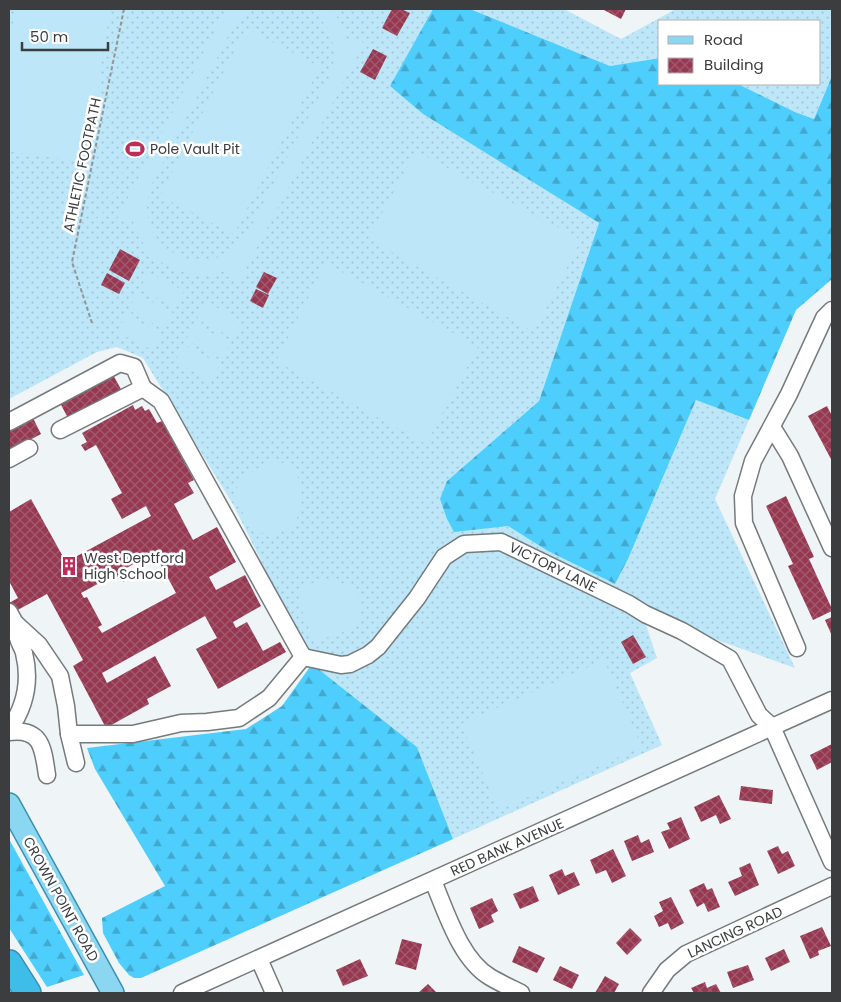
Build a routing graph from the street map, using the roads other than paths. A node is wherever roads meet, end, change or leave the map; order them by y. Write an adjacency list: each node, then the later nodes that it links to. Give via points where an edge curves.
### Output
1 (832, 310): 4 (street, via 824,318)
2 (142, 388): 3 (street, via 134,367 120,363); 5 (street); 11 (street, via 160,401)
3 (9, 422)
4 (772, 427): 8 (street, via 790,456); 10 (street, via 753,461 743,496 744,523)
5 (60, 430)
6 (29, 448): 7 (street)
7 (9, 459)
8 (832, 548)
9 (12, 617): 14 (street, via 24,652 26,672 25,698); 15 (street, via 39,646 60,676)
10 (797, 648)
11 (303, 657): 13 (street, VICTORY LANE, via 341,665 368,655 417,598 444,557 464,544 501,542 629,604 726,656 733,663 759,715); 15 (street, via 269,698 239,718 181,723 133,734)
12 (832, 700): 13 (street, RED BANK AVENUE)
13 (772, 727): 19 (street, VICTORY LANE); 20 (street, RED BANK AVENUE)
14 (9, 731): 17 (street, via 33,735 41,744)
15 (69, 734): 16 (street)
16 (76, 762)
17 (48, 775)
18 (9, 804): 26 (main road, CROWN POINT ROAD)
19 (832, 862)
20 (433, 881): 22 (street, RED BANK AVENUE); 29 (street, via 458,939 476,966 488,977)
21 (832, 886): 30 (street, LANCING ROAD, via 686,954 667,970)
22 (258, 959): 24 (street, RED BANK AVENUE); 28 (street)
23 (9, 963): 25 (highway)
24 (206, 988): 27 (street, RED BANK AVENUE)
25 (28, 993)
26 (113, 993)
27 (182, 993)
28 (274, 993)
29 (521, 993)
30 (651, 993)

